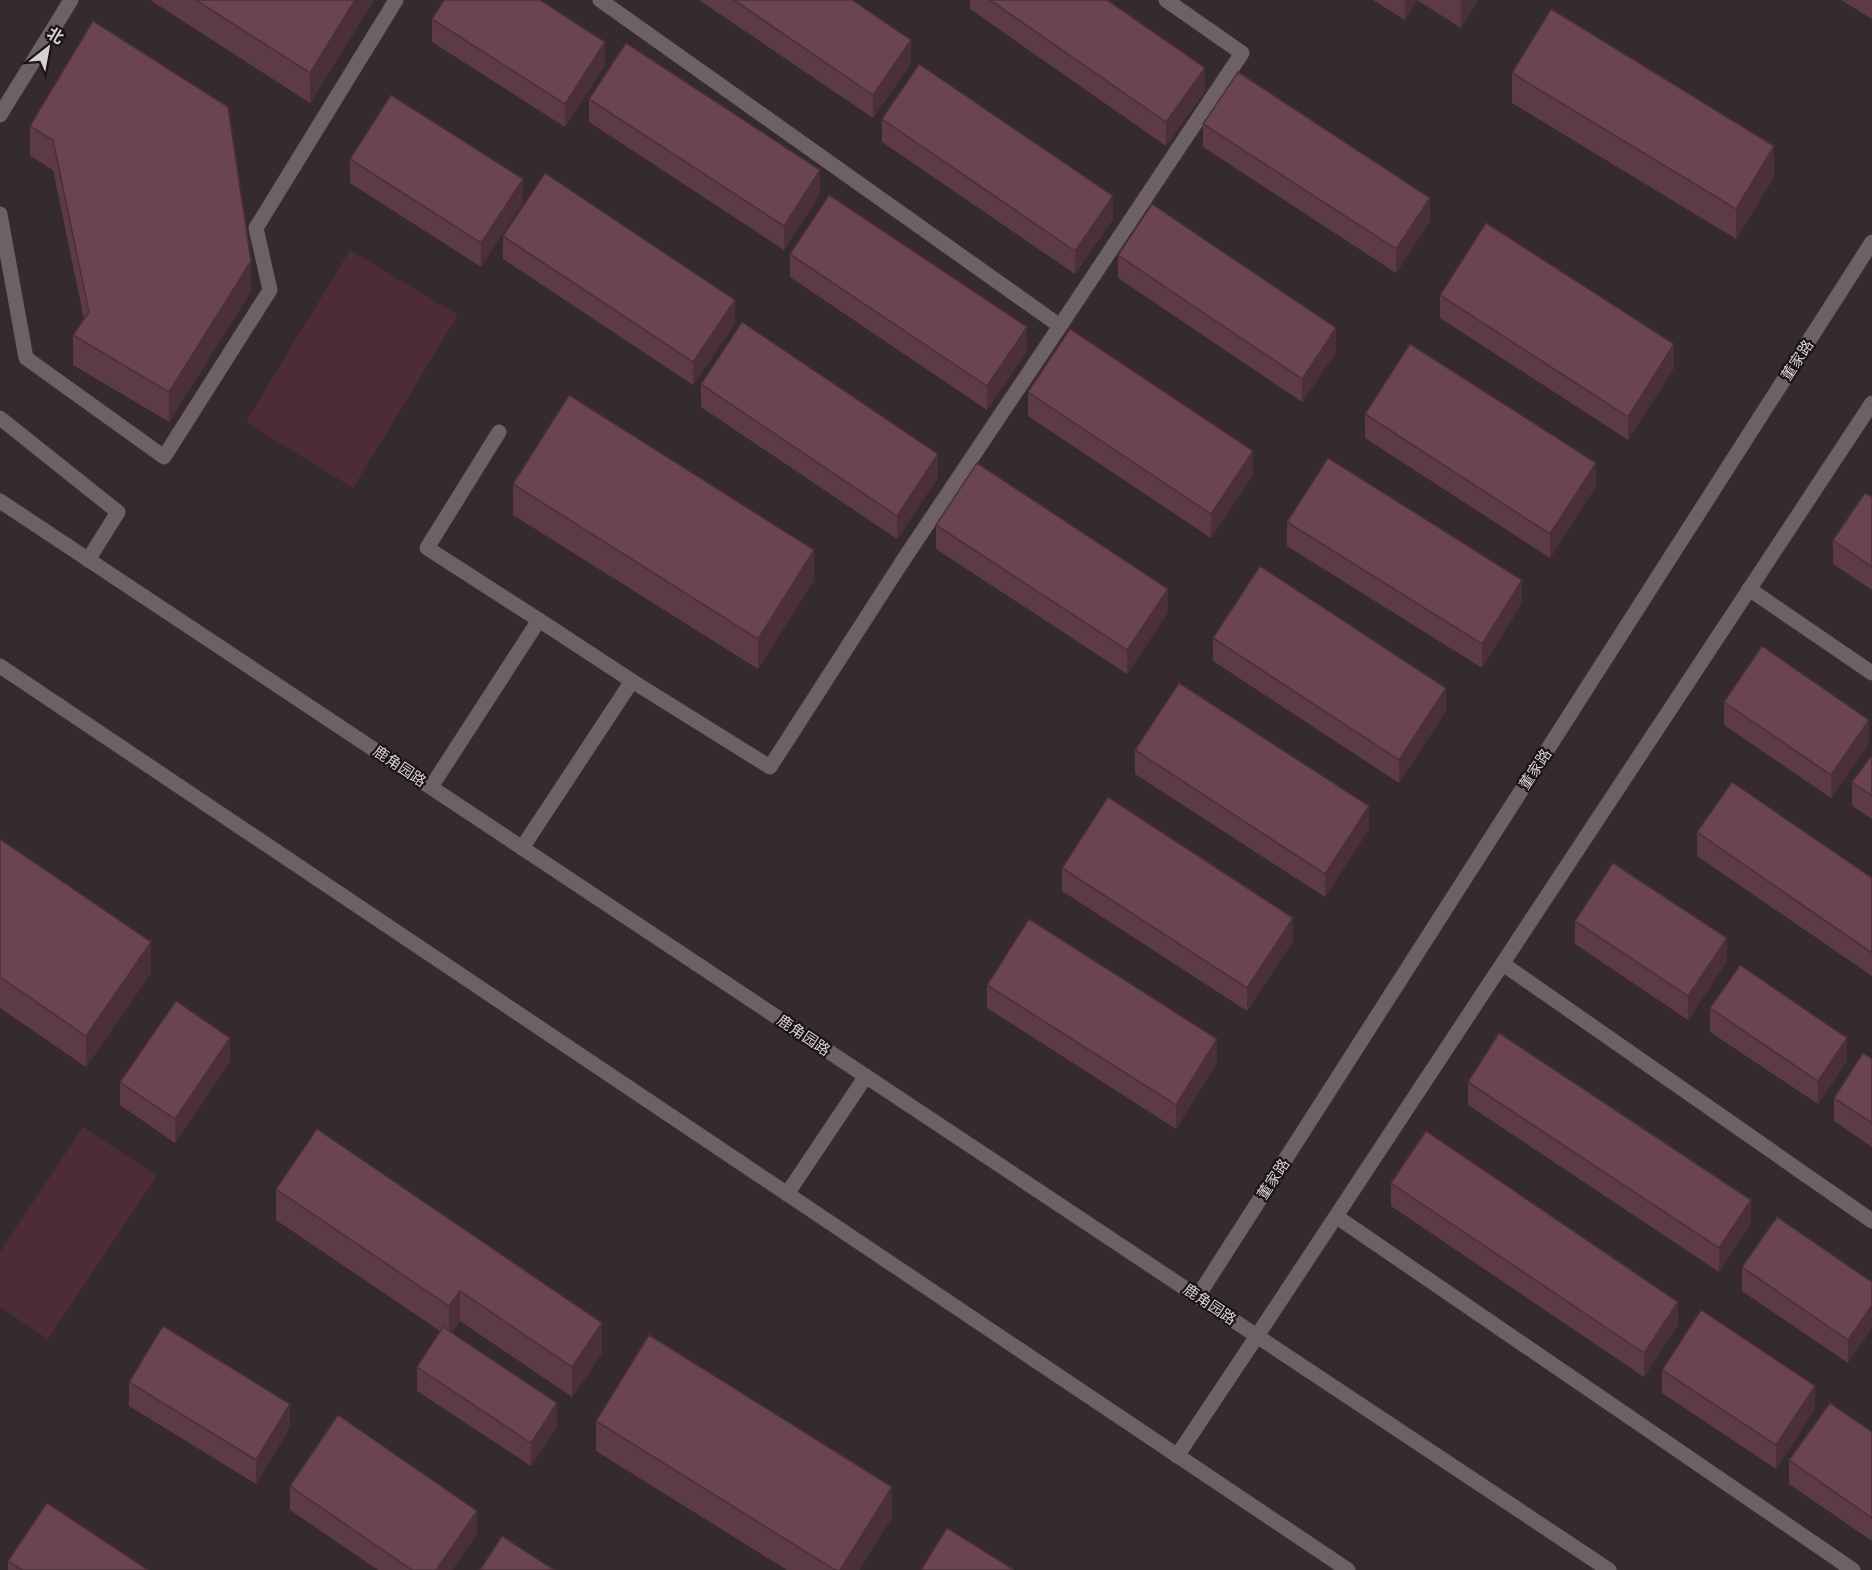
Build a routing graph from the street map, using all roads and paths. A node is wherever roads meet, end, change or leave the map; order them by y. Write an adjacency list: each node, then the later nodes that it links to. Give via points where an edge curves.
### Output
1 (71, 0): 5 (street)
2 (396, 0): 6 (street, via 256,228 270,290 164,457 26,358)
3 (600, 0): 8 (street)
4 (1166, 0): 8 (street, via 1242,53)
5 (0, 115)
6 (0, 214)
7 (1872, 242): 26 (street, 董家路)
8 (1060, 326): 18 (street, via 770,767)
9 (1872, 403): 14 (street)
10 (0, 418): 13 (street, via 118,512)
11 (499, 432): 15 (street, via 427,548)
12 (0, 501): 13 (street, 鹿角园路)
13 (88, 560): 19 (street, 鹿角园路)
14 (1749, 590): 17 (street); 21 (street)
15 (539, 620): 18 (street); 19 (street)
16 (0, 666): 23 (street)
17 (1872, 673)
18 (632, 681): 20 (street)
19 (431, 787): 20 (street, 鹿角园路)
20 (522, 848): 22 (street, 鹿角园路)
21 (1503, 964): 24 (street); 25 (street)
22 (866, 1076): 23 (street); 26 (street, 鹿角园路)
23 (787, 1194): 28 (street)
24 (1337, 1217): 27 (street); 31 (street)
25 (1872, 1221)
26 (1198, 1296): 27 (street, 鹿角园路)
27 (1257, 1336): 28 (street); 30 (street, 鹿角园路)
28 (1177, 1456): 29 (street)
29 (1348, 1570)
30 (1609, 1570)
31 (1853, 1570)

